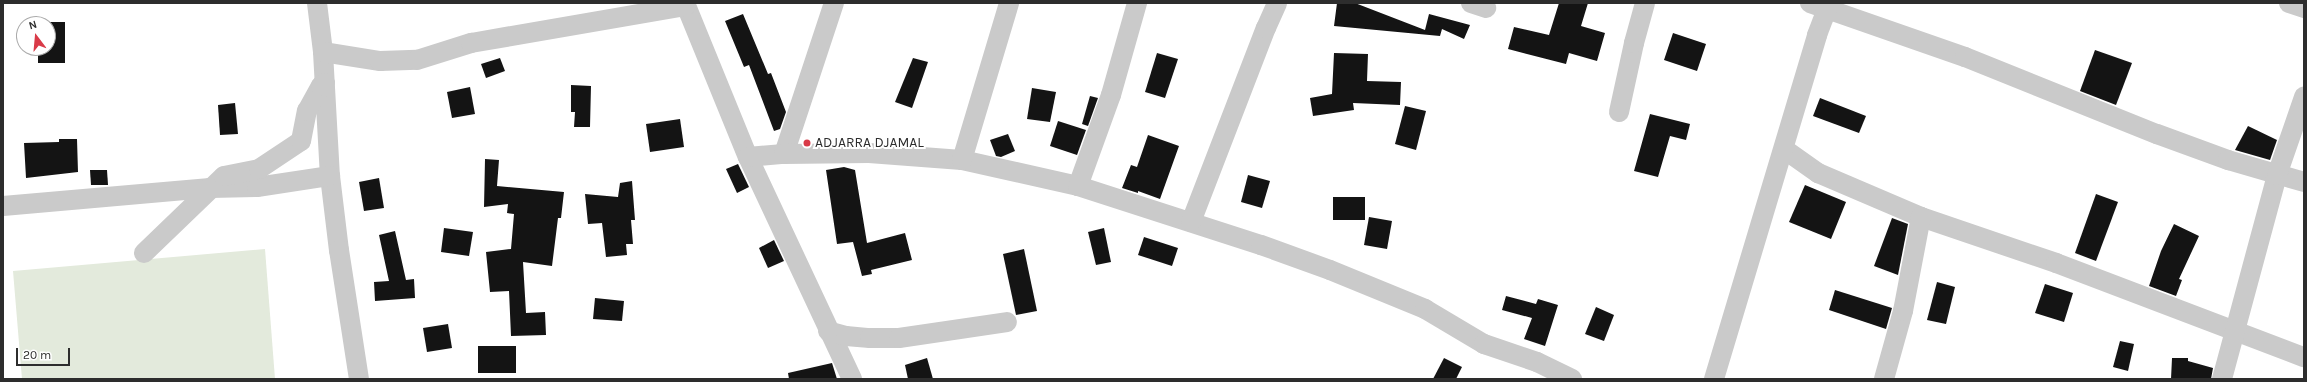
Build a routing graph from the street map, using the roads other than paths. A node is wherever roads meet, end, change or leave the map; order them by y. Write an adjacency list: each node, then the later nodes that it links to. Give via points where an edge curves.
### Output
1 (317, 3): 11 (street)
2 (834, 3): 16 (street)
3 (1009, 3): 18 (street)
4 (1137, 3): 22 (street, via 1111,96)
5 (1645, 3): 14 (street)
6 (2289, 3): 10 (street)
7 (685, 4): 11 (street, via 471,43 417,60 380,61); 17 (street)
8 (1275, 4): 26 (street)
9 (1822, 5): 15 (street, via 1817,35); 20 (street, via 1965,57 2157,134)
10 (2304, 8)
11 (323, 52): 12 (street)
12 (325, 83): 19 (street); 23 (street, via 307,111 301,141 259,169 224,176)
13 (2304, 98): 20 (street)
14 (1619, 112)
15 (1784, 149): 25 (street, via 1818,173); 35 (street)
16 (784, 154): 17 (street); 18 (street, via 869,153)
17 (748, 157): 30 (street)
18 (962, 160): 22 (street)
19 (330, 176): 23 (street, via 257,187); 32 (street)
20 (2277, 176): 21 (street); 29 (street)
21 (2304, 182)
22 (1078, 186): 26 (street)
23 (210, 188): 24 (street); 27 (street)
24 (3, 206)
25 (1921, 217): 29 (street, via 2056,263); 36 (street, via 1903,311)
26 (1191, 222): 34 (street, via 1261,245 1425,309 1484,344 1536,362)
27 (144, 253)
28 (1007, 322): 30 (street, via 899,338 846,336)
29 (2235, 329): 31 (street); 37 (street)
30 (828, 331): 33 (street)
31 (2304, 357)
32 (359, 379)
33 (852, 379)
34 (1572, 379)
35 (1714, 379)
36 (1884, 379)
37 (2222, 379)

